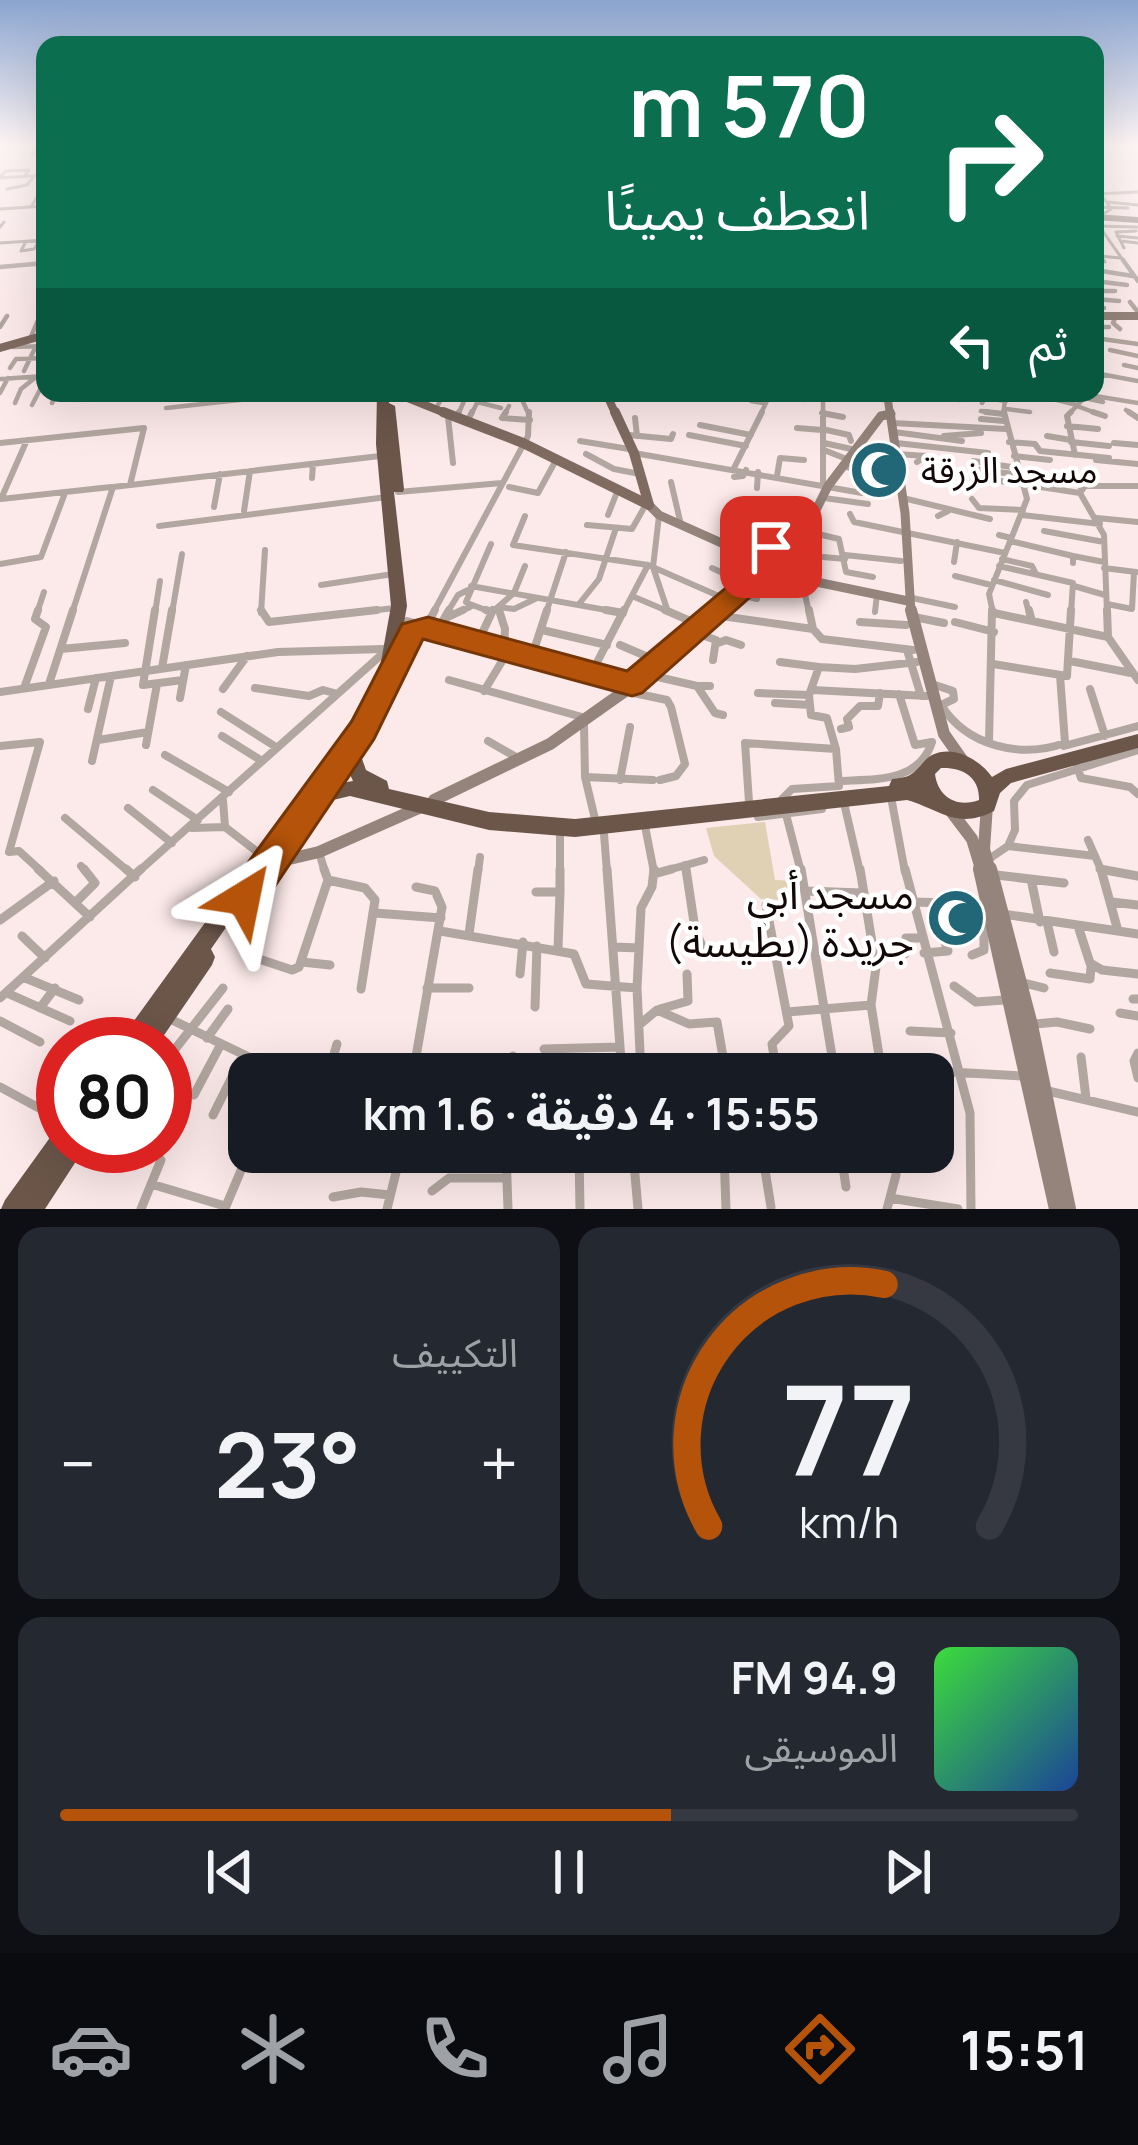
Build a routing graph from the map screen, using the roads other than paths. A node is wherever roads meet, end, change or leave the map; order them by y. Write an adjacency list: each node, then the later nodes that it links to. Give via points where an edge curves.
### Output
1 (34, 201): 6 (street)
2 (1105, 201): 5 (street)
3 (1123, 201): 5 (street)
4 (1104, 206): 5 (street)
5 (1110, 206): 8 (street); 10 (street); 11 (street)
6 (31, 207): 7 (street); 9 (street)
7 (36, 207)
8 (1128, 208)
9 (0, 209)
10 (1104, 213)
11 (1129, 217)
12 (1104, 224): 13 (main road)
13 (1138, 234): 18 (street); 18 (street)
14 (1104, 235): 15 (street)
15 (1106, 238): 21 (street)
16 (36, 239): 17 (street)
17 (26, 241): 19 (street); 20 (street, via 21,250)
18 (1121, 242): 21 (street)
19 (0, 243)
20 (36, 247)
21 (1112, 247): 23 (street)
22 (1104, 256): 23 (street)
23 (1120, 258): 26 (street)
24 (36, 264): 25 (street)
25 (0, 267)
26 (1128, 269): 27 (street); 29 (street)
27 (1138, 270)
28 (1104, 272): 29 (street)
29 (1135, 279)
30 (1104, 282): 31 (street)
31 (1127, 285)
32 (1104, 291): 33 (street)
33 (1115, 291)
34 (1104, 299): 35 (street)
35 (1119, 301)
36 (1104, 302): 39 (street)
37 (1136, 309): 39 (main road)
38 (1104, 313): 39 (main road)
39 (1108, 313): 48 (street)
40 (7, 316): 41 (street)
41 (0, 327)
42 (1109, 327): 43 (street)
43 (1104, 328)
44 (36, 332): 47 (street)
45 (1104, 333): 48 (street)
46 (36, 340): 47 (main road)
47 (33, 342): 49 (street); 51 (main road); 54 (street)
48 (1126, 342): 50 (street)
49 (36, 343)
50 (1138, 344)
51 (2, 349)
52 (1110, 350): 53 (street)
53 (1138, 356)
54 (30, 358): 55 (street); 57 (street); 59 (street)
55 (36, 358)
56 (1124, 365): 58 (street)
57 (10, 368)
58 (1138, 368)
59 (24, 371)
60 (1104, 371): 63 (street)
61 (36, 376): 62 (street); 83 (street)
62 (4, 379): 66 (street)
63 (1125, 379): 64 (street); 65 (street)
64 (1138, 380)
65 (1125, 390)
66 (0, 391)
67 (36, 397): 86 (street)
68 (1104, 398): 85 (street)
69 (222, 402): 88 (street)
70 (388, 402): 93 (main road); 128 (highway); 158 (highway)
71 (447, 402): 93 (street)
72 (461, 402): 93 (street)
73 (472, 402): 93 (street)
74 (492, 402): 98 (street, via 505,407 502,418)
75 (523, 402): 98 (street)
76 (611, 402): 109 (main road)
77 (757, 402): 84 (street)
78 (823, 402): 92 (street)
79 (887, 402): 104 (main road)
80 (984, 402): 90 (street, via 981,411)
81 (1065, 402): 87 (street)
82 (1080, 402): 87 (street)
83 (15, 403)
84 (763, 403): 108 (street)
85 (1138, 404)
86 (32, 405)
87 (1077, 405): 94 (street); 100 (street)
88 (166, 408)
89 (1126, 410): 97 (street)
90 (1005, 411): 91 (street); 104 (street); 116 (street)
91 (1030, 412)
92 (822, 413): 95 (street); 102 (street)
93 (452, 415): 118 (main road); 135 (street)
94 (1106, 416)
95 (843, 417)
96 (635, 418): 109 (street)
97 (1138, 418)
98 (530, 420): 118 (street)
99 (700, 424): 108 (street)
100 (1067, 426): 103 (street); 115 (street)
101 (797, 428): 102 (street)
102 (822, 429): 121 (street); 126 (street, via 849,434)
103 (1098, 429)
104 (893, 430): 111 (street); 122 (street); 126 (main road); 130 (street); 150 (main road); 167 (main road)
105 (981, 433): 111 (street)
106 (673, 434): 109 (street)
107 (689, 435): 120 (street)
108 (751, 435): 120 (street)
109 (632, 436): 123 (main road)
110 (1047, 436): 115 (street)
111 (943, 438): 113 (street)
112 (27, 440): 117 (street); 152 (street, via 144,428); 165 (street, via 1,499)
113 (962, 440)
114 (580, 441): 123 (street)
115 (1071, 441): 119 (street); 127 (street)
116 (1010, 442): 127 (street); 129 (street)
117 (0, 443)
118 (523, 443): 132 (main road); 153 (street)
119 (1138, 445)
120 (746, 446): 142 (street)
121 (824, 446): 126 (street); 126 (street); 162 (street)
122 (920, 446): 124 (street); 130 (street)
123 (633, 451): 142 (street); 146 (main road)
124 (988, 453)
125 (586, 454): 146 (street)
126 (851, 454): 150 (street); 162 (main road)
127 (1075, 454): 131 (street); 138 (street)
128 (383, 455): 137 (street); 158 (highway)
129 (1014, 456): 134 (street); 140 (street)
130 (926, 457): 136 (street)
131 (1109, 458)
132 (556, 460): 153 (street, via 537,494); 163 (main road)
133 (805, 460): 147 (street, via 780,458)
134 (1050, 460)
135 (453, 463)
136 (917, 463)
137 (314, 464): 139 (street); 148 (street)
138 (1138, 464)
139 (250, 471): 145 (street); 174 (street)
140 (1019, 471): 140 (street, via 974,465 992,469); 154 (street)
141 (1034, 471): 161 (street)
142 (734, 472): 143 (street)
143 (758, 472): 147 (street); 159 (street)
144 (1053, 473): 164 (street, via 1075,476)
145 (220, 474): 152 (street); 172 (street)
146 (640, 474): 171 (main road)
147 (777, 476): 162 (street)
148 (312, 478)
149 (1096, 478): 155 (street)
150 (896, 481): 190 (main road)
151 (671, 482): 187 (street)
152 (130, 485): 157 (street)
153 (505, 485): 158 (street); 222 (street)
154 (1024, 486): 160 (street, via 974,477 971,490); 161 (street); 176 (street)
155 (1102, 486): 156 (street); 164 (street)
156 (1138, 486)
157 (112, 487): 165 (street); 272 (street)
158 (394, 487): 186 (street); 213 (highway); 250 (highway)
159 (757, 488)
160 (952, 488)
161 (1039, 488): 164 (street)
162 (824, 489): 166 (street); 170 (street); 189 (main road)
163 (617, 492): 171 (main road); 178 (street)
164 (1081, 492): 183 (street)
165 (64, 493): 206 (street, via 41,557)
166 (862, 493)
167 (903, 495): 168 (street); 175 (street); 190 (main road)
168 (930, 495)
169 (972, 499): 176 (street, via 979,508)
170 (868, 504)
171 (647, 506): 179 (main road); 188 (street, via 633,528)
172 (214, 507)
173 (759, 510): 199 (street, via 762,542)
174 (244, 511)
175 (948, 511): 181 (street); 182 (street)
176 (1023, 513): 183 (street); 193 (street)
177 (850, 514): 190 (street, via 854,522)
178 (608, 515)
179 (659, 515): 187 (main road); 209 (street)
180 (525, 516): 198 (street, via 512,544)
181 (938, 516)
182 (990, 519)
183 (1098, 521): 184 (street); 195 (street)
184 (1138, 522)
185 (587, 524): 188 (street)
186 (160, 526)
187 (681, 526): 210 (main road)
188 (616, 528): 201 (street)
189 (801, 530): 199 (main road); 202 (street, via 835,537)
190 (903, 531): 194 (street); 204 (main road); 238 (main road)
191 (1044, 531): 195 (street)
192 (998, 535): 193 (street)
193 (1011, 539): 203 (street); 207 (street)
194 (957, 542): 203 (street); 205 (street)
195 (1104, 542): 207 (street)
196 (491, 544): 227 (street)
197 (265, 550): 250 (street, via 261,615 269,622)
198 (566, 552): 201 (street); 236 (street)
199 (782, 552): 210 (main road)
200 (182, 554): 284 (street)
201 (609, 557): 209 (street); 242 (street)
202 (845, 557): 204 (street); 217 (street, via 846,572); 220 (street, via 822,561)
203 (1002, 559): 221 (street); 226 (street)
204 (902, 561): 238 (main road)
205 (954, 562)
206 (0, 564)
207 (1104, 565): 212 (street); 239 (street)
208 (525, 566): 229 (street)
209 (651, 566): 215 (street); 216 (street); 233 (street)
210 (768, 566): 218 (main road); 223 (main road)
211 (712, 568): 223 (street)
212 (1136, 573): 245 (street)
213 (396, 574): 224 (street); 250 (highway)
214 (955, 576): 221 (street)
215 (658, 577): 216 (street); 246 (street)
216 (676, 577): 230 (street)
217 (873, 577)
218 (802, 579): 220 (main road); 260 (street)
219 (160, 581): 285 (street)
220 (820, 582): 231 (main road)
221 (992, 582): 232 (street); 249 (street)
222 (450, 584): 227 (street); 259 (street)
223 (747, 584): 235 (main road)
224 (321, 585)
225 (723, 585): 230 (street)
226 (1074, 586): 239 (street); 261 (street)
227 (465, 591): 229 (street); 241 (street); 252 (street)
228 (44, 592): 298 (street, via 35,621 46,627)
229 (514, 593): 234 (street); 244 (street)
230 (714, 593): 235 (street)
231 (877, 594): 238 (main road); 247 (street)
232 (1048, 595)
233 (632, 596): 246 (street); 248 (street)
234 (539, 597): 236 (street); 244 (street)
235 (732, 597): 237 (street); 251 (main road)
236 (550, 598): 242 (street); 262 (street)
237 (757, 599)
238 (906, 599): 243 (street); 253 (main road)
239 (1107, 599): 245 (street); 264 (street)
240 (1026, 602): 254 (street)
241 (468, 604): 244 (street); 252 (street)
242 (578, 604): 248 (street)
243 (955, 607)
244 (494, 609): 265 (street); 273 (street, via 506,629)
245 (1135, 610)
246 (668, 612): 258 (street)
247 (875, 612)
248 (623, 613): 268 (street)
249 (993, 613): 254 (street); 263 (street)
250 (403, 614): 259 (street); 271 (highway)
251 (710, 614): 258 (main road); 260 (street)
252 (445, 618): 259 (street)
253 (909, 621): 255 (street); 257 (street); 275 (main road); 305 (main road)
254 (1032, 621): 261 (street)
255 (860, 622)
256 (955, 622): 263 (street)
257 (944, 623)
258 (693, 627): 267 (street); 279 (main road)
259 (430, 628): 265 (street); 271 (street)
260 (814, 629): 275 (street, via 822,640)
261 (1072, 629): 264 (street); 278 (street)
262 (542, 630): 268 (street); 276 (street)
263 (994, 632): 281 (street)
264 (1108, 637): 290 (street)
265 (478, 642): 273 (street)
266 (125, 643): 272 (street)
267 (718, 643): 270 (street); 277 (street)
268 (607, 645): 286 (street)
269 (620, 645): 279 (street)
270 (741, 645)
271 (393, 648): 274 (street); 306 (street); 325 (highway, via 387,687); 369 (highway, via 381,683)
272 (61, 649): 294 (street)
273 (506, 651): 276 (street); 303 (street)
274 (247, 656): 282 (street); 302 (street)
275 (912, 656): 283 (street); 305 (main road)
276 (531, 659): 286 (street)
277 (713, 660)
278 (1070, 661): 288 (street, via 1069,675); 290 (street)
279 (658, 662): 287 (main road)
280 (780, 662): 283 (street)
281 (993, 664): 288 (street); 329 (street)
282 (186, 665): 284 (street); 292 (street)
283 (819, 667): 310 (street)
284 (162, 669): 285 (street)
285 (143, 672): 289 (street); 295 (street, via 144,686)
286 (591, 674): 300 (street)
287 (645, 674): 296 (street); 300 (main road)
288 (1060, 675): 338 (street)
289 (111, 676): 291 (street); 327 (street)
290 (1134, 676)
291 (96, 678): 294 (street); 313 (street)
292 (183, 680): 295 (street); 311 (street)
293 (448, 680): 303 (street)
294 (50, 684): 298 (street)
295 (157, 684): 323 (street)
296 (697, 686): 297 (street); 316 (street)
297 (710, 686)
298 (24, 688): 304 (street)
299 (256, 688): 306 (street)
300 (629, 688): 319 (main road); 343 (street, via 667,700 685,764 676,776)
301 (1090, 688): 326 (street)
302 (224, 689)
303 (484, 691): 319 (street)
304 (0, 692)
305 (925, 692): 309 (street); 315 (main road); 315 (street, via 952,691 954,699)
306 (334, 693): 333 (street)
307 (758, 693): 310 (street)
308 (880, 693): 309 (street); 310 (street); 318 (street, via 878,706 860,706)
309 (899, 694): 331 (street)
310 (811, 697): 312 (street); 317 (street, via 812,716)
311 (180, 698)
312 (775, 703)
313 (88, 709)
314 (221, 712): 333 (street)
315 (937, 712): 329 (street); 344 (main road, via 949,744); 346 (main road, via 940,748)
316 (723, 715)
317 (827, 718): 318 (street); 335 (street)
318 (847, 719): 322 (street)
319 (587, 722): 339 (main road); 342 (street)
320 (1138, 725): 326 (street)
321 (630, 727): 343 (street)
322 (841, 729)
323 (148, 732): 327 (street); 330 (street)
324 (222, 736): 340 (street)
325 (356, 739): 349 (highway, via 356,773); 355 (highway)
326 (1107, 739): 334 (highway); 336 (highway); 338 (street)
327 (97, 740): 341 (street)
328 (488, 741): 339 (street)
329 (989, 741): 336 (street)
330 (146, 745)
331 (915, 745): 346 (street); 346 (street, via 932,742)
332 (0, 746): 382 (street, via 40,742 9,852 20,850)
333 (277, 747): 340 (street)
334 (1137, 747): 338 (highway)
335 (836, 748): 350 (street); 353 (street, via 746,743)
336 (1039, 754): 338 (street); 344 (highway)
337 (165, 755): 352 (street)
338 (1081, 758): 344 (highway); 351 (street, via 1081,778); 367 (street, via 1019,793)
339 (520, 759): 354 (main road)
340 (262, 760): 352 (street)
341 (92, 761)
342 (586, 777): 345 (street); 347 (street)
343 (620, 780): 345 (street)
344 (984, 780): 346 (highway, via 947,759); 346 (highway, via 973,813); 375 (main road)
345 (602, 781): 347 (street)
346 (915, 785): 350 (highway); 375 (main road, via 968,830); 391 (street)
347 (588, 789): 362 (street)
348 (154, 790): 359 (street)
349 (385, 792): 354 (highway); 355 (highway, via 344,788)
350 (841, 793): 356 (highway); 388 (street)
351 (1138, 794)
352 (226, 795): 359 (street); 361 (street)
353 (749, 802): 356 (highway); 362 (highway)
354 (428, 803): 362 (highway); 364 (highway); 368 (main road)
355 (310, 805): 369 (highway)
356 (784, 806): 360 (highway); 385 (street)
357 (128, 808): 366 (street)
358 (65, 818): 379 (street)
359 (198, 820): 363 (street)
360 (644, 825): 362 (highway); 377 (street)
361 (225, 827): 363 (street); 369 (street)
362 (611, 827): 364 (highway); 410 (street)
363 (188, 828): 366 (street)
364 (560, 832): 387 (street)
365 (1088, 839): 370 (street)
366 (172, 843): 379 (street)
367 (1008, 846): 370 (street); 375 (street)
368 (320, 852): 369 (main road); 381 (street)
369 (275, 854): 449 (highway); 452 (highway)
370 (1096, 856): 376 (street)
371 (480, 857): 404 (street)
372 (704, 860): 373 (street)
373 (685, 865): 377 (street); 416 (street)
374 (81, 866): 390 (street, via 95,883)
375 (986, 866): 380 (street); 395 (main road)
376 (1102, 873): 378 (street); 389 (street)
377 (654, 874): 411 (street, via 653,894 640,908)
378 (1138, 875)
379 (135, 877): 396 (street)
380 (1031, 879): 383 (street); 399 (street)
381 (328, 880): 394 (street, via 370,891); 420 (street)
382 (54, 881): 390 (street); 398 (street)
383 (1064, 883)
384 (416, 887): 397 (street, via 439,895)
385 (805, 891): 388 (street); 446 (street)
386 (536, 892): 387 (street)
387 (560, 892): 412 (street)
388 (862, 892): 414 (street)
389 (1110, 901): 392 (street); 403 (street)
390 (76, 902): 396 (street)
391 (911, 902): 395 (street); 407 (street)
392 (1138, 904)
393 (766, 905): 447 (street)
394 (375, 914): 397 (street); 436 (street)
395 (997, 915): 399 (street); 417 (street, via 984,928 984,950); 438 (main road)
396 (90, 916): 418 (street)
397 (441, 918): 402 (street)
398 (0, 920)
399 (1044, 922): 401 (street); 413 (street)
400 (939, 925): 415 (street, via 948,951)
401 (1078, 926): 403 (street); 421 (street)
402 (440, 931): 404 (street); 431 (street)
403 (1118, 931): 405 (street)
404 (469, 934): 408 (street)
405 (1138, 934)
406 (22, 936): 418 (street)
407 (921, 938): 414 (street, via 906,938 905,954); 415 (street)
408 (523, 942): 409 (street); 423 (street)
409 (536, 946): 412 (street); 442 (street)
410 (614, 947): 411 (street); 433 (street)
411 (639, 948): 434 (street)
412 (558, 950): 433 (street, via 577,956 586,983)
413 (1054, 952)
414 (876, 953): 441 (street, via 880,981)
415 (924, 953): 460 (street)
416 (704, 954)
417 (972, 955)
418 (45, 958): 427 (street)
419 (259, 959): 420 (street, via 292,970)
420 (302, 962): 422 (street)
421 (1090, 963): 425 (street, via 1092,979); 426 (street)
422 (330, 965)
423 (520, 974)
424 (687, 974): 440 (street, via 689,997)
425 (1050, 974)
426 (1138, 974)
427 (23, 977): 429 (street); 437 (street)
428 (954, 986): 438 (street, via 976,1001)
429 (55, 988): 439 (street); 443 (street)
430 (223, 988): 458 (street)
431 (427, 988): 432 (street); 469 (street)
432 (470, 988)
433 (616, 988): 434 (street); 465 (street)
434 (637, 988): 455 (street)
435 (1044, 988): 438 (street)
436 (361, 989)
437 (4, 990): 443 (street)
438 (1017, 991): 456 (main road); 482 (main road)
439 (79, 1000)
440 (679, 1004): 445 (street); 454 (street)
441 (871, 1005): 446 (street); 475 (street)
442 (535, 1007)
443 (40, 1008): 451 (street)
444 (228, 1009): 461 (street)
445 (657, 1010): 454 (street); 455 (street)
446 (824, 1010): 447 (street); 474 (street)
447 (787, 1012): 473 (street, via 788,1029)
448 (1120, 1013): 450 (street)
449 (165, 1016): 458 (street)
450 (1138, 1016)
451 (61, 1017)
452 (151, 1017)
453 (0, 1021): 462 (street)
454 (683, 1022): 472 (street, via 718,1023)
455 (638, 1025): 471 (street)
456 (1030, 1025): 457 (street); 482 (main road)
457 (1090, 1029)
458 (193, 1031): 461 (street)
459 (910, 1031): 460 (street)
460 (951, 1033): 479 (street)
461 (207, 1038): 464 (street)
462 (36, 1040)
463 (337, 1044): 468 (street)
464 (221, 1045): 467 (street); 484 (street)
465 (620, 1047): 466 (street); 470 (street)
466 (544, 1049)
467 (239, 1053)
468 (334, 1053)
469 (416, 1053)
470 (620, 1053)
471 (640, 1053)
472 (723, 1053)
473 (774, 1053)
474 (831, 1053)
475 (879, 1053)
476 (1138, 1053): 480 (street)
477 (1081, 1057): 485 (street)
478 (954, 1073): 479 (street)
479 (962, 1073): 482 (street); 520 (street, via 972,1122)
480 (1138, 1078)
481 (228, 1084): 488 (street)
482 (1037, 1085): 485 (street); 521 (main road); 522 (main road)
483 (0, 1087): 486 (street)
484 (194, 1095)
485 (1086, 1098): 487 (street)
486 (36, 1106)
487 (1138, 1112)
488 (212, 1115)
489 (46, 1173): 502 (highway)
490 (49, 1173): 502 (highway)
491 (156, 1173): 503 (street)
492 (240, 1173): 510 (street)
493 (396, 1173): 506 (street)
494 (505, 1173): 501 (street)
495 (579, 1173): 516 (street)
496 (635, 1173): 517 (street)
497 (725, 1173): 518 (street)
498 (766, 1173): 509 (street)
499 (844, 1173): 504 (street)
500 (896, 1173): 508 (street)
501 (505, 1178): 505 (street, via 449,1178); 515 (street)
502 (42, 1180): 511 (highway); 512 (highway)
503 (151, 1184): 510 (street); 513 (street)
504 (846, 1187)
505 (432, 1191)
506 (390, 1195): 507 (street); 514 (street)
507 (333, 1197)
508 (888, 1203): 519 (street)
509 (771, 1207)
510 (225, 1208)
511 (14, 1209)
512 (29, 1209)
513 (141, 1209)
514 (387, 1209)
515 (508, 1209)
516 (580, 1209)
517 (638, 1209)
518 (727, 1209)
519 (958, 1209)
520 (971, 1209)
521 (1057, 1209)
522 (1068, 1209)

